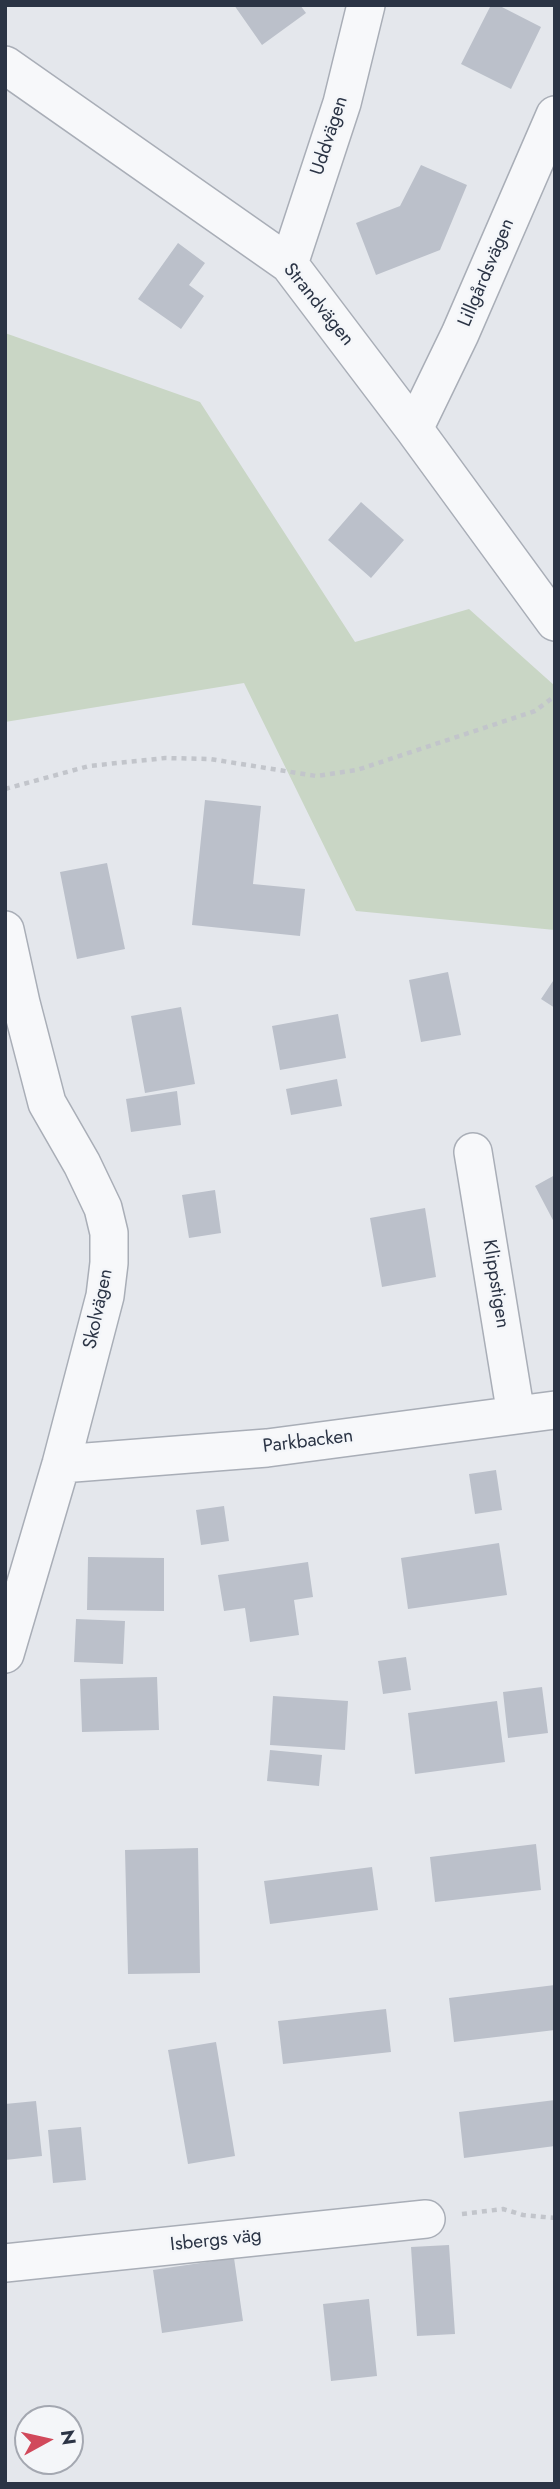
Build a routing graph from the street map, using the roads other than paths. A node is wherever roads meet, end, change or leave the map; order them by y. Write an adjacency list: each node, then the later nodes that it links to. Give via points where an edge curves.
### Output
1 (366, 5): 4 (street, Uddvägen, via 342,103)
2 (5, 65): 4 (street, Strandvägen)
3 (555, 115): 5 (street, Lillgårdsvägen)
4 (289, 264): 5 (street, Strandvägen)
5 (414, 429): 6 (street, Strandvägen)
6 (555, 622)
7 (5, 930): 11 (street, Skolvägen, via 47,1103 103,1208 109,1233 105,1296)
8 (473, 1152): 10 (street, Klippstigen)
9 (555, 1410): 10 (street, Parkbacken)
10 (516, 1415): 11 (street, Parkbacken, via 267,1448)
11 (61, 1464): 12 (street, Skolvägen)
12 (5, 1654)
13 (426, 2219): 14 (street, Isbergs väg)
14 (5, 2263)

